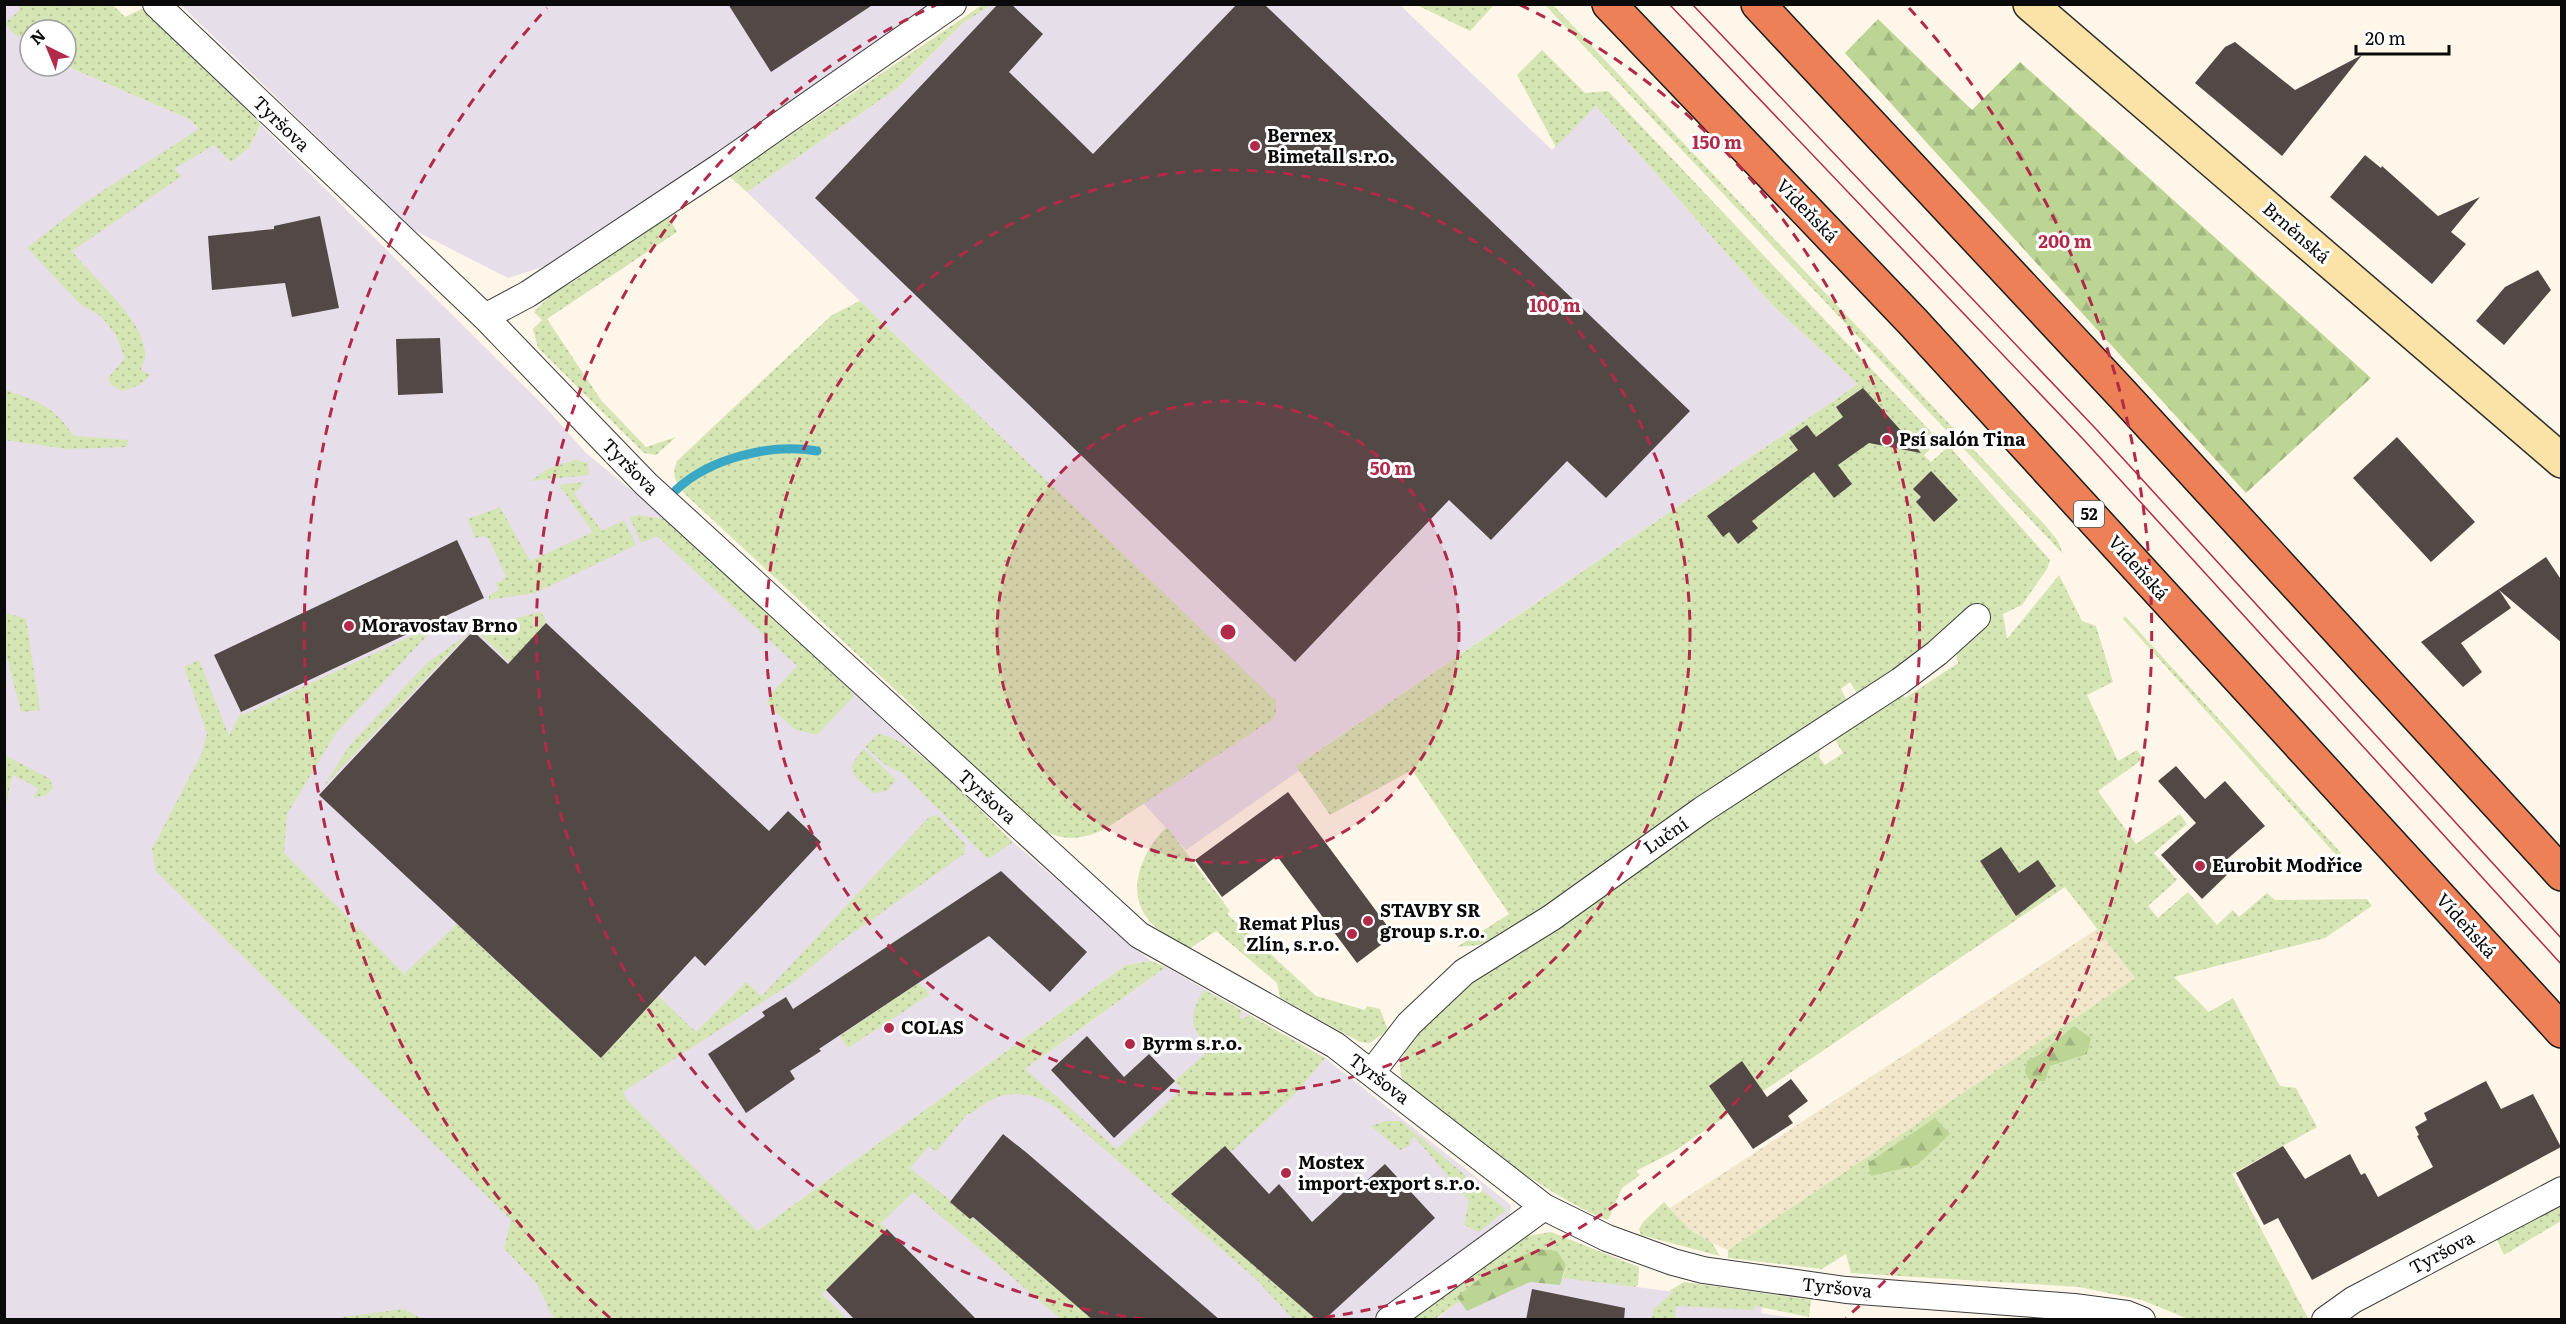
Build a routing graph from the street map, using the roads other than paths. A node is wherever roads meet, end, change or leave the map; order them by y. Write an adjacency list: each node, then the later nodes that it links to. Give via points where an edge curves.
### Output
1 (156, 4): 6 (street, Tyršova)
2 (953, 4): 6 (street, via 724,164 528,294)
3 (1609, 4): 10 (highway, Vídeňská / 52, via 1913,322)
4 (1758, 4): 9 (highway)
5 (2030, 4): 7 (street, Brněnská)
6 (485, 317): 11 (street, Tyršova, via 655,492 1139,935 1335,1045)
7 (2562, 461)
8 (1977, 617): 11 (street, Luční, via 1900,681 1702,810 1551,918 1464,972 1409,1024)
9 (2562, 874)
10 (2562, 1031)
11 (1372, 1072): 13 (street, Tyršova)
12 (2562, 1190): 16 (street, Tyršova, via 2353,1300)
13 (1544, 1207): 14 (street); 15 (street, Tyršova, via 1607,1238 1703,1270 1846,1290 2074,1307 2127,1314)
14 (1389, 1320)
15 (2142, 1320)
16 (2325, 1320)

